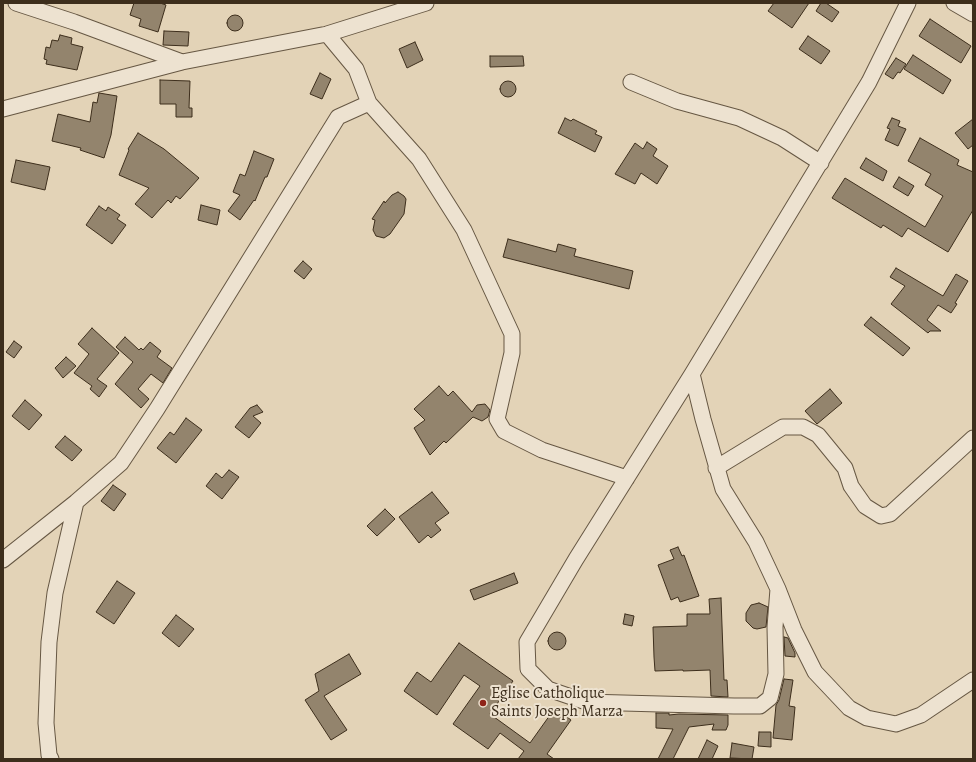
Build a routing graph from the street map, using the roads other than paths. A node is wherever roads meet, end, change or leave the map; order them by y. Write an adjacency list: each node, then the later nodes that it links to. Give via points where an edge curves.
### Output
1 (16, 3): 7 (street)
2 (426, 3): 6 (street)
3 (908, 3): 11 (street, via 869,82)
4 (954, 3): 5 (street)
5 (973, 14)
6 (327, 34): 7 (street); 9 (street, via 356,69)
7 (182, 62): 10 (street)
8 (631, 82): 11 (street, via 677,101 739,118 782,138)
9 (369, 103): 15 (street, via 419,159 464,230 512,334 512,353 497,420 504,431 542,450); 16 (street, via 338,117 141,435 120,464)
10 (3, 109)
11 (821, 163): 12 (street)
12 (692, 374): 14 (street); 15 (street)
13 (973, 438): 14 (street, via 890,514 881,516 865,506 851,486 845,468 818,435 803,427 783,427)
14 (716, 468): 18 (street, via 723,488 756,542)
15 (627, 478): 18 (street, via 527,642 528,669 548,689 586,702 760,706 770,698 776,674 775,627)
16 (76, 502): 17 (street); 20 (street, via 55,593 49,642 46,724)
17 (3, 560)
18 (778, 589): 19 (street, via 794,630 815,672 849,708 867,718 896,724 921,715)
19 (973, 680)
20 (51, 759)

